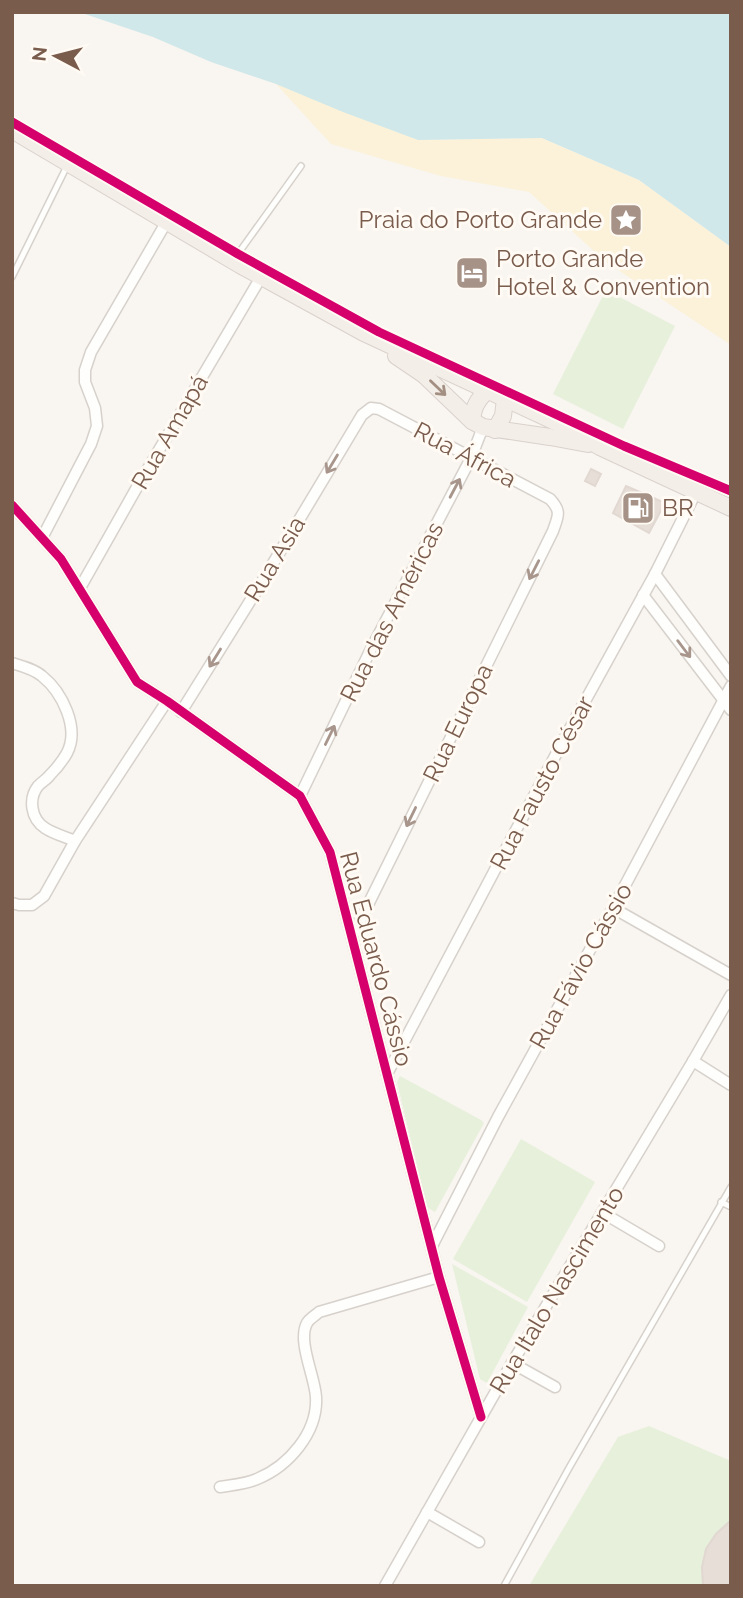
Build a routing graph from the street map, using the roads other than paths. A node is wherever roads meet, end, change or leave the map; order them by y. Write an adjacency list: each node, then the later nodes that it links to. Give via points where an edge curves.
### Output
1 (12, 130): 2 (main road)
2 (68, 163): 4 (main road); 6 (lane)
3 (300, 166): 5 (lane)
4 (167, 221): 5 (main road); 19 (street, via 90,352 85,382 97,426)
5 (233, 261): 7 (main road)
6 (12, 277)
7 (261, 277): 8 (main road); 21 (street, Rua Amapá)
8 (364, 333): 9 (main road); 12 (main road, one-way to 12, via 424,375)
9 (487, 391): 10 (main road); 12 (main road, via 475,404)
10 (506, 399): 12 (main road, via 503,416); 13 (main road)
11 (371, 408): 14 (street, Rua África); 29 (street, Rua Asia, one-way to 29, via 362,415)
12 (483, 426): 13 (main road); 14 (street, Rua das Américas)
13 (600, 447): 15 (main road)
14 (471, 458): 17 (street, Rua África); 30 (street, Rua das Américas, one-way to 14)
15 (696, 492): 18 (main road); 20 (street, Rua Fausto César)
16 (12, 505): 19 (street, Rua Eduardo Cássio)
17 (557, 507): 34 (street, Rua Europa, one-way to 34, via 553,531)
18 (731, 508)
19 (42, 538): 21 (street, Rua Eduardo Cássio)
20 (655, 574): 22 (street, Rua Fausto César); 24 (street)
21 (80, 589): 27 (street, Rua Eduardo Cássio, via 137,682)
22 (643, 595): 26 (street, one-way to 26); 38 (street, Rua Fausto César)
23 (12, 663): 31 (street, via 42,676 69,712 68,751 38,786 31,805 44,828)
24 (731, 676)
25 (731, 686): 26 (street, Rua Fávio Cássio)
26 (723, 700): 28 (street); 33 (street, Rua Fávio Cássio)
27 (167, 701): 29 (street, Rua Eduardo Cássio); 31 (street)
28 (731, 710)
29 (181, 712): 30 (street, Rua Eduardo Cássio)
30 (300, 796): 34 (street, Rua Eduardo Cássio, via 330,852)
31 (75, 841): 32 (street, via 44,896 32,905)
32 (12, 903)
33 (613, 908): 35 (street); 44 (street, Rua Fávio Cássio)
34 (352, 937): 38 (street, Rua Eduardo Cássio)
35 (731, 975)
36 (731, 995): 37 (street, Rua Italo Nascimento)
37 (694, 1061): 39 (street); 43 (street, Rua Italo Nascimento)
38 (387, 1074): 44 (street, Rua Eduardo Cássio)
39 (731, 1084)
40 (731, 1186): 41 (lane)
41 (721, 1202): 42 (lane); 54 (lane)
42 (731, 1207)
43 (603, 1213): 45 (street); 47 (street, Rua Italo Nascimento)
44 (432, 1246): 46 (street, Rua Eduardo Cássio)
45 (659, 1246)
46 (439, 1277): 49 (street, Rua Eduardo Cássio); 50 (street, via 319,1312 307,1323 304,1343 316,1395 307,1436 271,1472)
47 (512, 1363): 48 (street); 49 (street, Rua Italo Nascimento)
48 (555, 1387)
49 (481, 1417): 51 (street, Rua Italo Nascimento)
50 (220, 1487)
51 (427, 1512): 52 (street); 53 (street, Rua Italo Nascimento)
52 (479, 1542)
53 (385, 1586)
54 (504, 1586)

